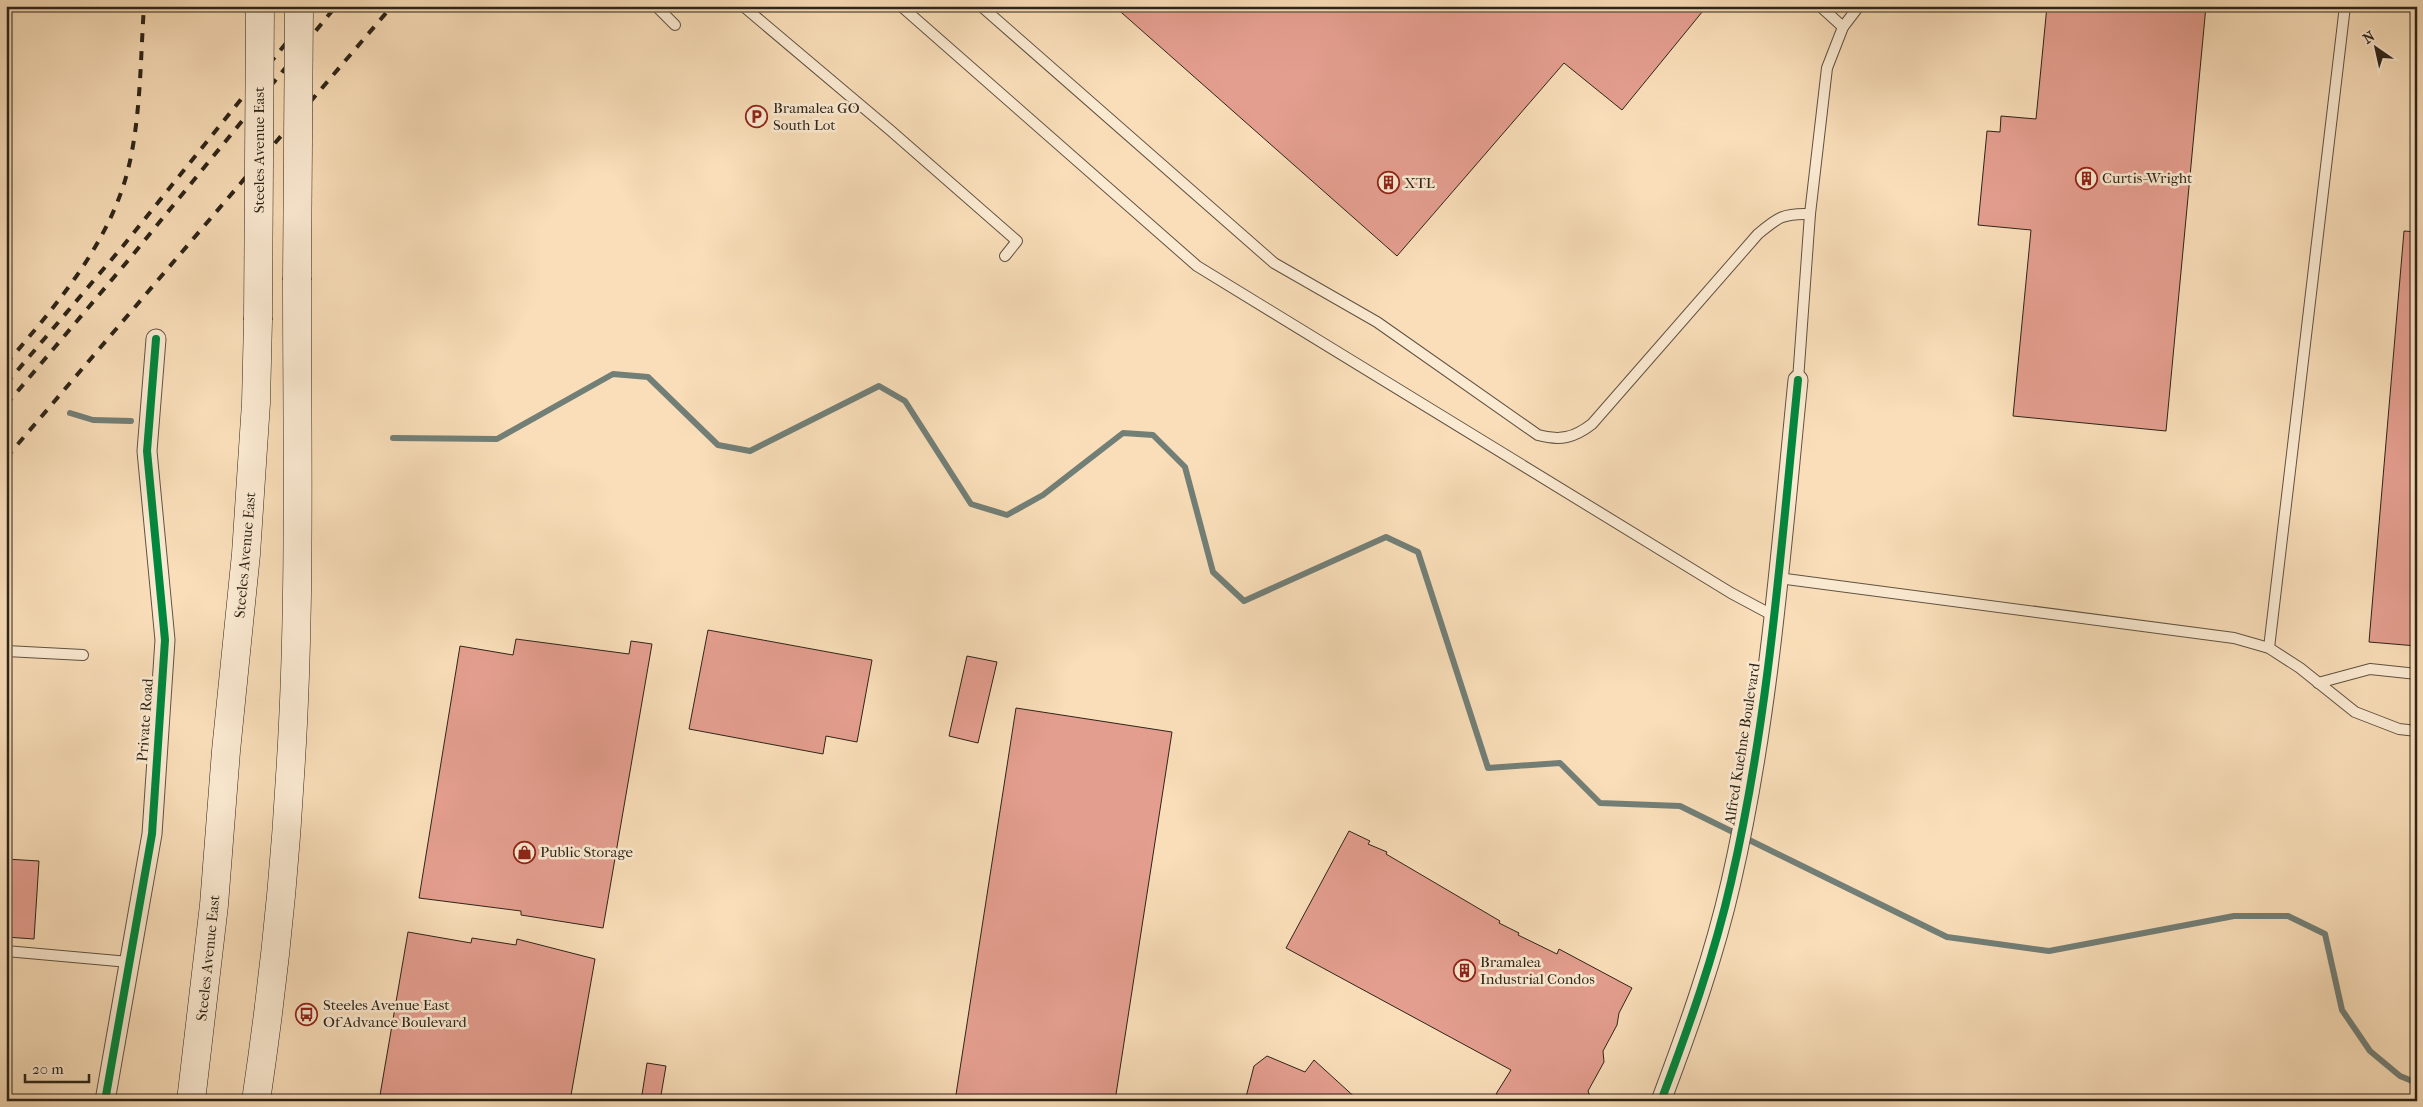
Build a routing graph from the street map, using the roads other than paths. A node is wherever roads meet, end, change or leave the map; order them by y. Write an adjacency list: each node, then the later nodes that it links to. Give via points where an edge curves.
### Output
1 (260, 6): 28 (main road, Steeles Avenue East, bridge, via 256,403 246,554 214,904)
2 (298, 6): 26 (main road, bridge, via 297,549 290,776)
3 (656, 6): 10 (lane)
4 (743, 6): 13 (lane, via 1017,241)
5 (901, 6): 17 (lane, via 1197,266 1714,583)
6 (981, 6): 12 (lane, via 1274,263 1376,322 1538,435 1552,439 1567,439 1592,424 1758,234 1777,218)
7 (1820, 6): 11 (lane)
8 (1859, 6): 11 (lane)
9 (2345, 6): 18 (lane)
10 (675, 25)
11 (1843, 27): 12 (lane, via 1826,68)
12 (1810, 214): 15 (lane)
13 (1005, 256)
14 (156, 339): 25 (street, Private Road, via 147,451 165,640 152,834)
15 (1798, 380): 16 (street, Alfred Kuehne Boulevard)
16 (1778, 578): 17 (street, Alfred Kuehne Boulevard); 18 (lane, via 2234,638)
17 (1774, 616): 29 (street, Alfred Kuehne Boulevard, via 1750,792 1731,883 1696,1008)
18 (2269, 648): 22 (lane)
19 (6, 651): 20 (lane)
20 (83, 655)
21 (2417, 674): 22 (lane, via 2370,669)
22 (2318, 683): 23 (lane, via 2355,712 2398,729)
23 (2417, 731)
24 (6, 951): 25 (lane)
25 (129, 962): 27 (street, Private Road)
26 (256, 1100)
27 (105, 1101)
28 (191, 1101)
29 (1661, 1101)

